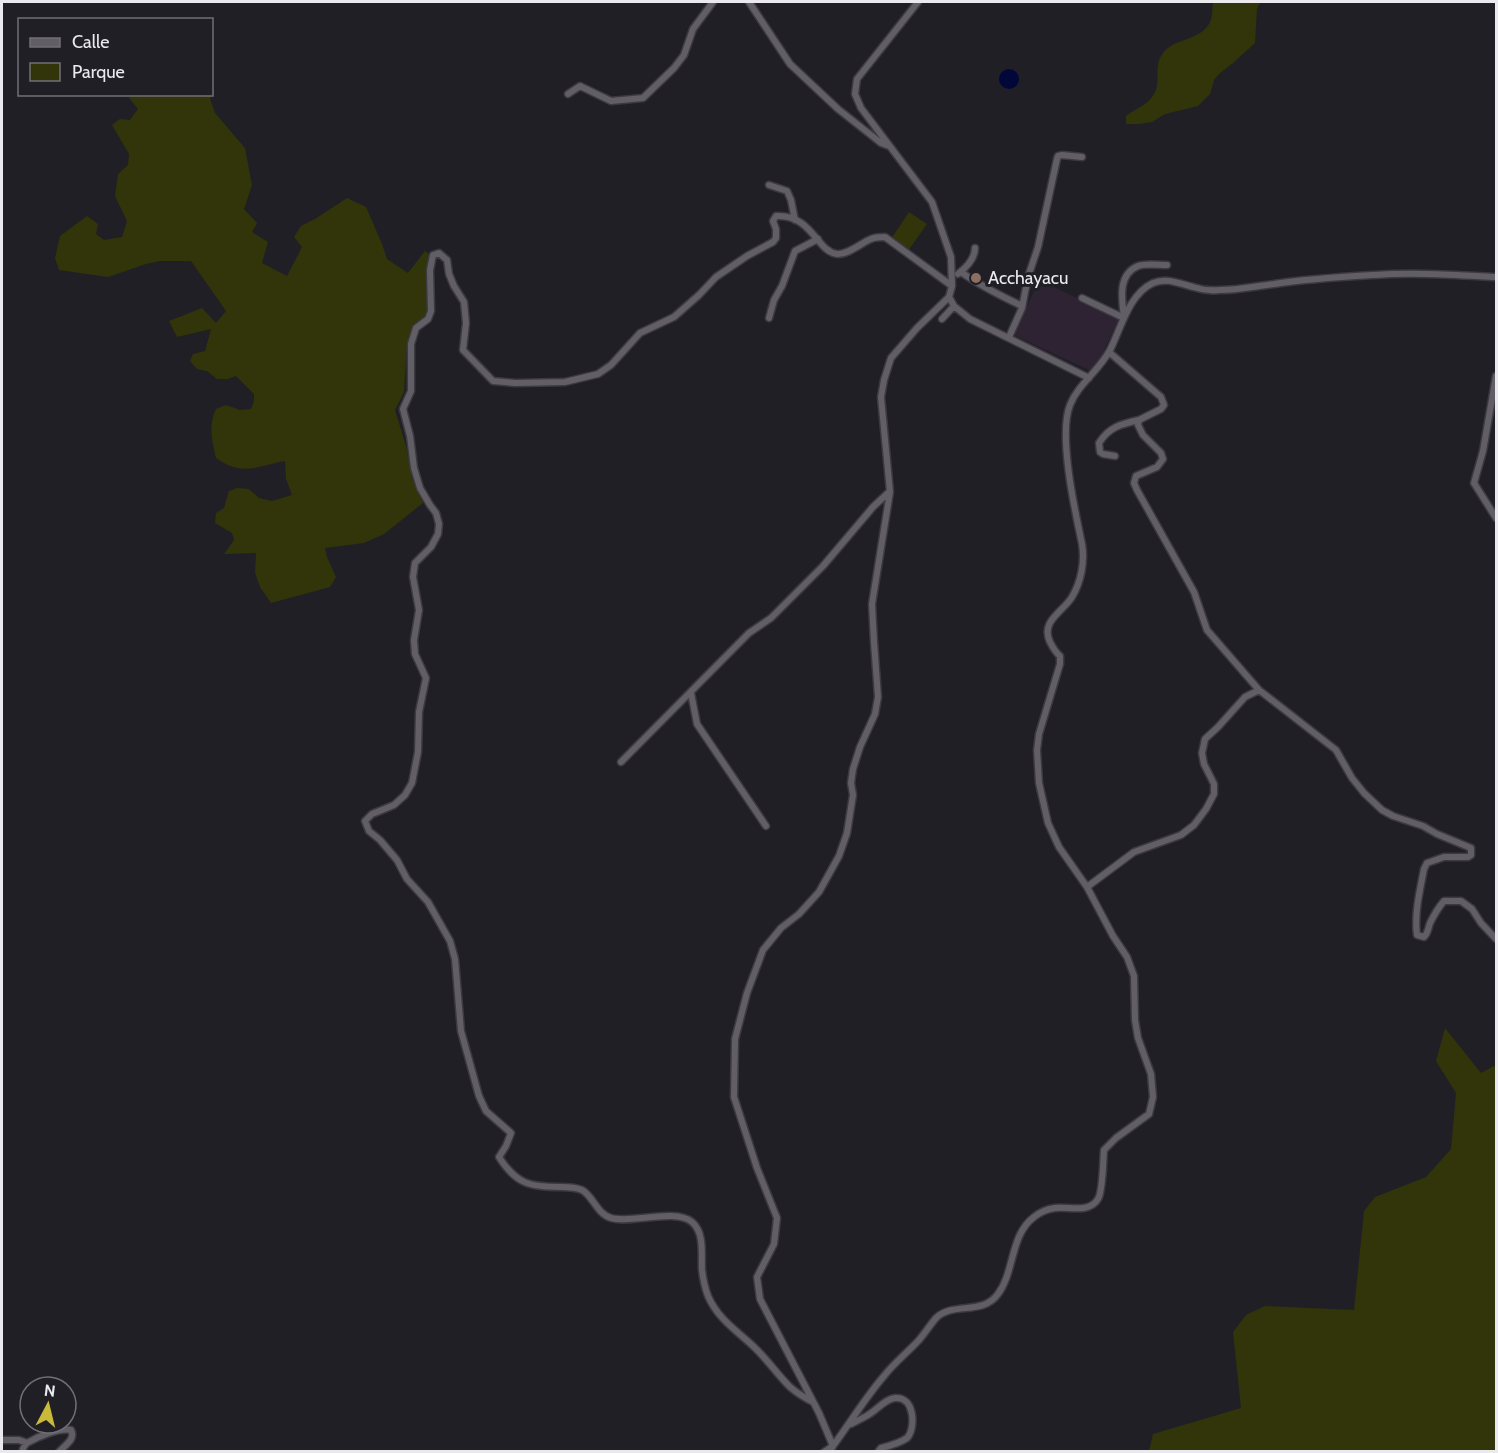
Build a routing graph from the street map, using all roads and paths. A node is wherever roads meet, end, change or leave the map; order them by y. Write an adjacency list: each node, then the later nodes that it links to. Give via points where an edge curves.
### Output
1 (713, 2): 4 (street, via 693,29 684,55 643,98 611,101 580,86)
2 (749, 2): 5 (street, via 790,64 838,109)
3 (918, 2): 5 (street, via 857,79 855,94 861,108)
4 (568, 94)
5 (892, 148): 13 (street, via 932,202 951,257)
6 (1082, 157): 23 (street, via 1058,156 1022,308)
7 (769, 185): 8 (street, via 787,191)
8 (795, 220): 9 (street); 37 (street, via 776,216 773,242 716,278 674,317 640,333 598,374 566,382 493,381 463,350 464,302 449,274 447,260 439,253 433,255 431,310 428,319 416,328 411,344 411,391 403,409 420,488 439,524 431,547 415,563 413,577 419,610 415,654 426,678 419,711 416,768 405,795 365,821 428,902 450,941 461,1031 479,1096 486,1111 511,1133 499,1157 508,1171 530,1185 584,1191 610,1218 657,1216 693,1223 700,1235 704,1285 716,1311 790,1387)
9 (818, 239): 15 (street, via 828,252 845,254 874,237 885,237); 20 (street, via 795,251)
10 (975, 248): 12 (street)
11 (1167, 265): 21 (street, via 1139,266 1128,273 1122,290)
12 (961, 272): 13 (street); 18 (street)
13 (953, 277): 15 (street)
14 (1497, 278): 21 (street, via 1376,274 1221,290 1173,280 1147,287)
15 (952, 286): 16 (street)
16 (949, 297): 19 (street); 29 (street, via 891,358 884,380 881,398)
17 (1082, 298): 21 (street)
18 (1020, 305)
19 (954, 306): 22 (street); 23 (street)
20 (769, 318)
21 (1124, 318): 24 (street)
22 (942, 319)
23 (1009, 337): 26 (street)
24 (1109, 352): 26 (street); 27 (street, via 1161,397 1161,409)
25 (1497, 376): 30 (street, via 1474,483)
26 (1089, 378): 35 (street, via 1069,406 1065,435 1083,549 1082,566 1072,598 1047,629 1060,664 1037,750 1048,823 1059,847)
27 (1139, 420): 28 (street, via 1105,434 1099,443 1100,452); 31 (street, via 1143,435 1163,459 1157,467 1136,476 1137,490 1194,592 1208,630)
28 (1115, 456)
29 (890, 492): 32 (street, via 771,618 748,633); 37 (street, via 872,604 878,697 853,769 847,833 819,891 763,950 735,1039 734,1098 777,1218 774,1244 757,1277 760,1299)
30 (1497, 518)
31 (1259, 690): 35 (street, via 1245,697 1205,739 1202,753 1214,794 1194,825 1181,835 1134,852); 36 (street, via 1336,750 1358,785 1382,810 1471,848 1468,857 1438,858 1427,864 1418,906 1418,935 1427,934 1444,901 1461,901)
32 (691, 693): 33 (street); 34 (street, via 697,724)
33 (621, 762)
34 (766, 826)
35 (1087, 887): 38 (street, via 1134,976 1138,1038 1151,1074 1153,1097 1149,1114 1104,1150 1098,1200 1081,1209 1045,1210 1026,1224 997,1296 985,1305 951,1309 937,1317 884,1376)
36 (1497, 939)
37 (813, 1402): 41 (street)
38 (848, 1425): 41 (street); 45 (street, via 891,1399 905,1400 912,1409 909,1435)
39 (2, 1440): 40 (street)
40 (27, 1443): 42 (street); 43 (street, via 64,1428 71,1430 72,1439)
41 (831, 1449): 44 (street)
42 (22, 1452)
43 (59, 1452)
44 (824, 1452)
45 (878, 1452)

